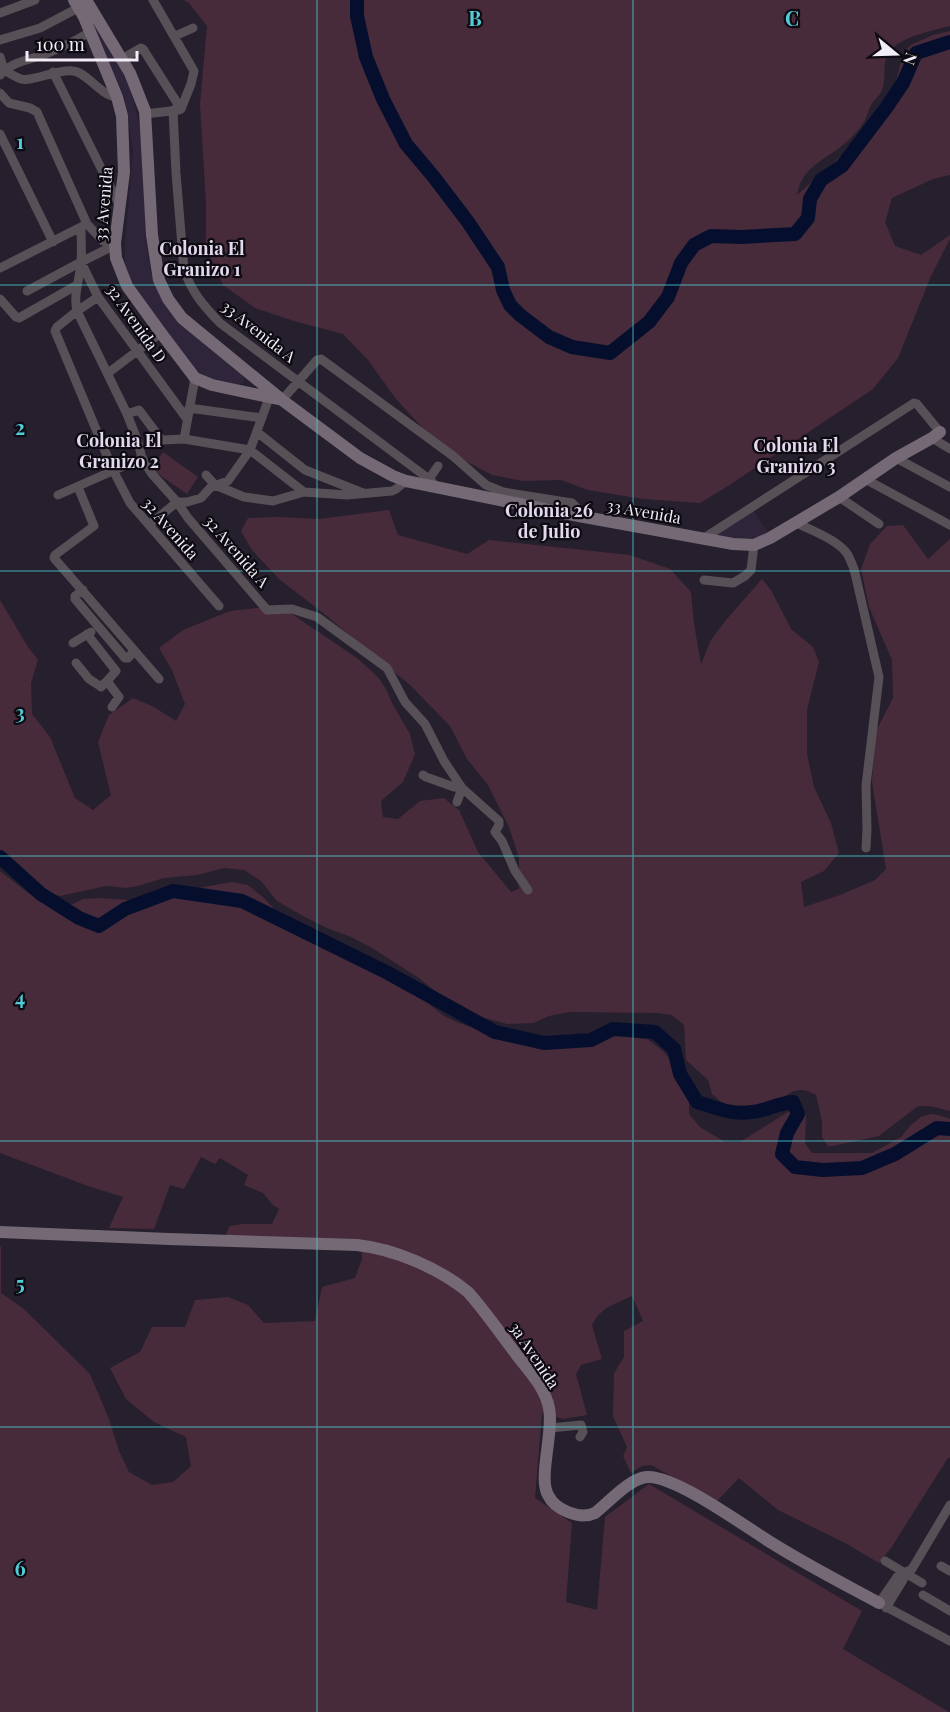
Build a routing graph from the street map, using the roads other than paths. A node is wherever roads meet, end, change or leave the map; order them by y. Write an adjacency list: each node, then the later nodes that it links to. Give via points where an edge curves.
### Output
1 (35, 0): 4 (street)
2 (153, 0): 7 (street)
3 (85, 3): 6 (street, 33 Avenida); 8 (street, via 40,28); 10 (street)
4 (0, 13)
5 (193, 28): 7 (street)
6 (90, 32): 12 (street); 14 (street, 33 Avenida)
7 (175, 36): 15 (street, via 194,71)
8 (0, 40)
9 (0, 57): 12 (street)
10 (122, 59): 15 (street, via 143,49); 16 (street)
11 (53, 72): 12 (street, via 25,80); 14 (street, via 75,71 106,94); 18 (street)
12 (2, 73)
13 (0, 93): 19 (street, via 9,103 37,112)
14 (117, 97): 18 (street, 33 Avenida, via 122,116 124,172)
15 (177, 110): 16 (street); 33 (street, 33 Avenida A, via 176,173 184,270 189,283 199,301 220,323)
16 (145, 114): 34 (street, via 152,235 159,280 182,318)
17 (0, 134): 20 (street)
18 (120, 206): 21 (street, 33 Avenida)
19 (84, 225): 20 (street); 21 (street, via 103,241); 22 (street)
20 (53, 242): 23 (street)
21 (113, 243): 22 (street); 29 (street, 33 Avenida, via 128,286)
22 (81, 262): 24 (street); 25 (street); 26 (street, 32 Avenida D)
23 (0, 268)
24 (76, 285): 27 (street, via 19,318); 28 (street)
25 (27, 291)
26 (98, 297): 28 (street); 30 (street, 32 Avenida D)
27 (0, 299)
28 (77, 311): 31 (street, 32 Avenida A); 50 (street, 32 Avenida, via 55,329)
29 (161, 333): 30 (street); 32 (street, 33 Avenida)
30 (136, 350): 31 (street); 39 (street, 32 Avenida D)
31 (108, 373): 37 (street, 32 Avenida A)
32 (195, 378): 34 (street, 33 Avenida, via 212,385); 36 (street)
33 (299, 381): 35 (street); 54 (street, 33 Avenida A); 63 (street, via 321,359 453,456 486,485 503,492 572,504)
34 (263, 393): 35 (street, 33 Avenida); 38 (street)
35 (282, 400): 53 (street, 33 Avenida, via 360,458)
36 (189, 408): 38 (street); 39 (street)
37 (127, 414): 40 (street, via 140,410); 44 (street, 32 Avenida A)
38 (262, 418): 41 (street)
39 (188, 419): 43 (street)
40 (154, 430): 43 (street, via 163,440); 44 (street)
41 (257, 432): 46 (street); 59 (street, via 304,470)
42 (936, 435): 45 (street); 48 (street); 68 (street, via 914,403)
43 (184, 440): 46 (street)
44 (138, 442): 47 (street, 32 Avenida A)
45 (950, 449)
46 (250, 450): 55 (street, via 228,481); 58 (street)
47 (142, 458): 50 (street); 62 (street, 32 Avenida A)
48 (896, 458): 52 (street); 57 (street)
49 (438, 466): 54 (street)
50 (114, 470): 56 (street); 66 (street, 32 Avenida, via 130,503)
51 (206, 475): 55 (street)
52 (865, 479): 61 (street); 67 (street)
53 (406, 481): 54 (street, 33 Avenida); 59 (street, via 392,491)
54 (433, 483): 63 (street, 33 Avenida)
55 (215, 485): 58 (street, via 244,497 273,501); 62 (street, via 201,498)
56 (78, 487): 60 (street); 71 (street, via 94,526 54,557)
57 (950, 487)
58 (304, 492): 59 (street)
59 (366, 494)
60 (57, 495)
61 (839, 497): 64 (street); 65 (street)
62 (177, 502): 66 (street); 82 (street, 32 Avenida A, via 267,610 292,609 317,617 387,668)
63 (579, 516): 68 (street, 33 Avenida)
64 (797, 523): 69 (street); 84 (street, via 848,554 879,677 866,785)
65 (879, 524)
66 (149, 525): 72 (street, 32 Avenida)
67 (950, 525)
68 (704, 538): 69 (street, 33 Avenida)
69 (754, 545): 70 (street, via 751,570 745,576 733,583)
70 (704, 580)
71 (83, 590): 73 (street, via 75,599); 76 (street)
72 (219, 606)
73 (98, 627): 74 (street); 76 (street, via 125,658)
74 (87, 634): 75 (street); 79 (street, via 116,669)
75 (73, 643)
76 (134, 651): 78 (street)
77 (76, 663): 79 (street, via 88,679 100,686)
78 (159, 679)
79 (107, 681): 80 (street, via 119,697)
80 (112, 707)
81 (423, 775): 82 (street)
82 (462, 788): 83 (street); 85 (street, 32 Avenida A, via 499,821 493,838 502,841)
83 (457, 802)
84 (866, 848)
85 (528, 890)
86 (0, 1232): 87 (street, 3a Avenida, via 357,1245 388,1250 445,1276 468,1292 540,1386 549,1408)
87 (550, 1428): 88 (street, via 581,1425); 96 (street, 3a Avenida, via 545,1487 561,1508 590,1516 628,1485 650,1477 659,1479 694,1494 776,1546)
88 (580, 1437)
89 (950, 1505): 93 (street, via 912,1569)
90 (885, 1562): 93 (street)
91 (941, 1566): 92 (street)
92 (950, 1571)
93 (905, 1573): 94 (street); 96 (street, via 897,1577)
94 (922, 1583)
95 (923, 1595): 97 (street)
96 (882, 1605): 98 (street, 3a Avenida)
97 (950, 1611)
98 (950, 1641)

